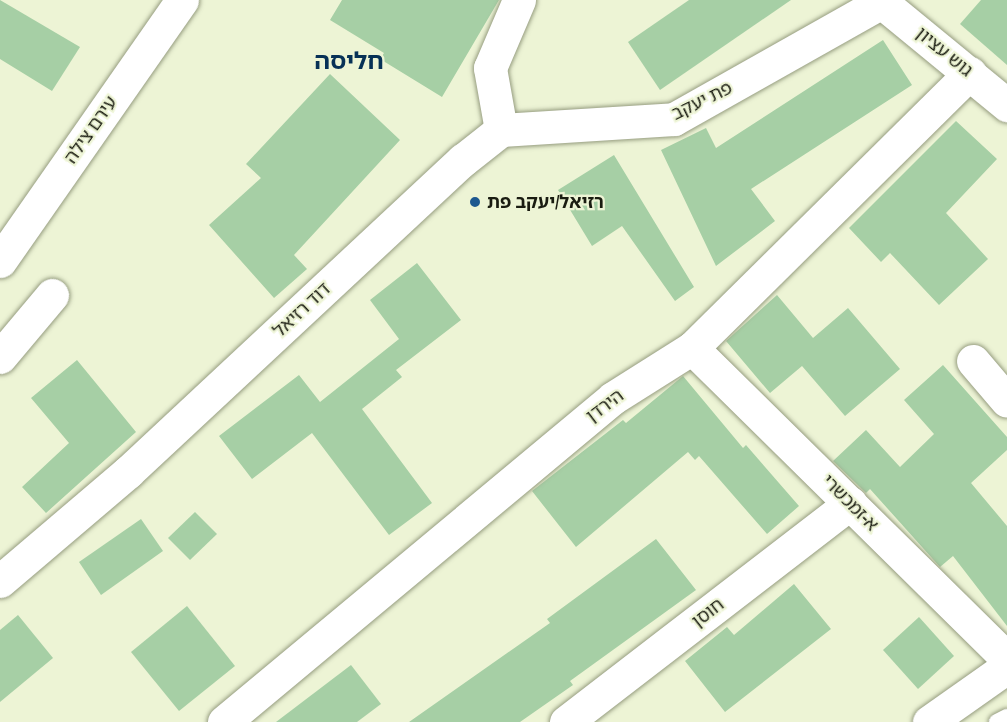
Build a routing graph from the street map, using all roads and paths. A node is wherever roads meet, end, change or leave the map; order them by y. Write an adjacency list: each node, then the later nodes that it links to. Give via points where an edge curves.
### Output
1 (182, 0): 7 (street, עירם צילה)
2 (519, 0): 6 (street, via 490,68)
3 (881, 1): 4 (street, גוש עציון); 6 (street, פת יעקב, via 674,119)
4 (970, 73): 5 (street, גוש עציון); 9 (street, הירדן)
5 (1007, 105)
6 (501, 130): 14 (street, דוד רזיאל, via 463,160 128,472)
7 (0, 261)
8 (52, 295): 10 (street)
9 (692, 348): 13 (street, א-זמכשרי); 18 (street, הירדן, via 613,398)
10 (0, 357)
11 (973, 361): 12 (street)
12 (1007, 401)
13 (850, 503): 15 (street, א-זמכשרי); 19 (street, חוסן)
14 (0, 581)
15 (1007, 659)
16 (1007, 667): 20 (street)
17 (1007, 717): 21 (lane)
18 (224, 722)
19 (566, 722)
20 (929, 722)
21 (997, 722)

